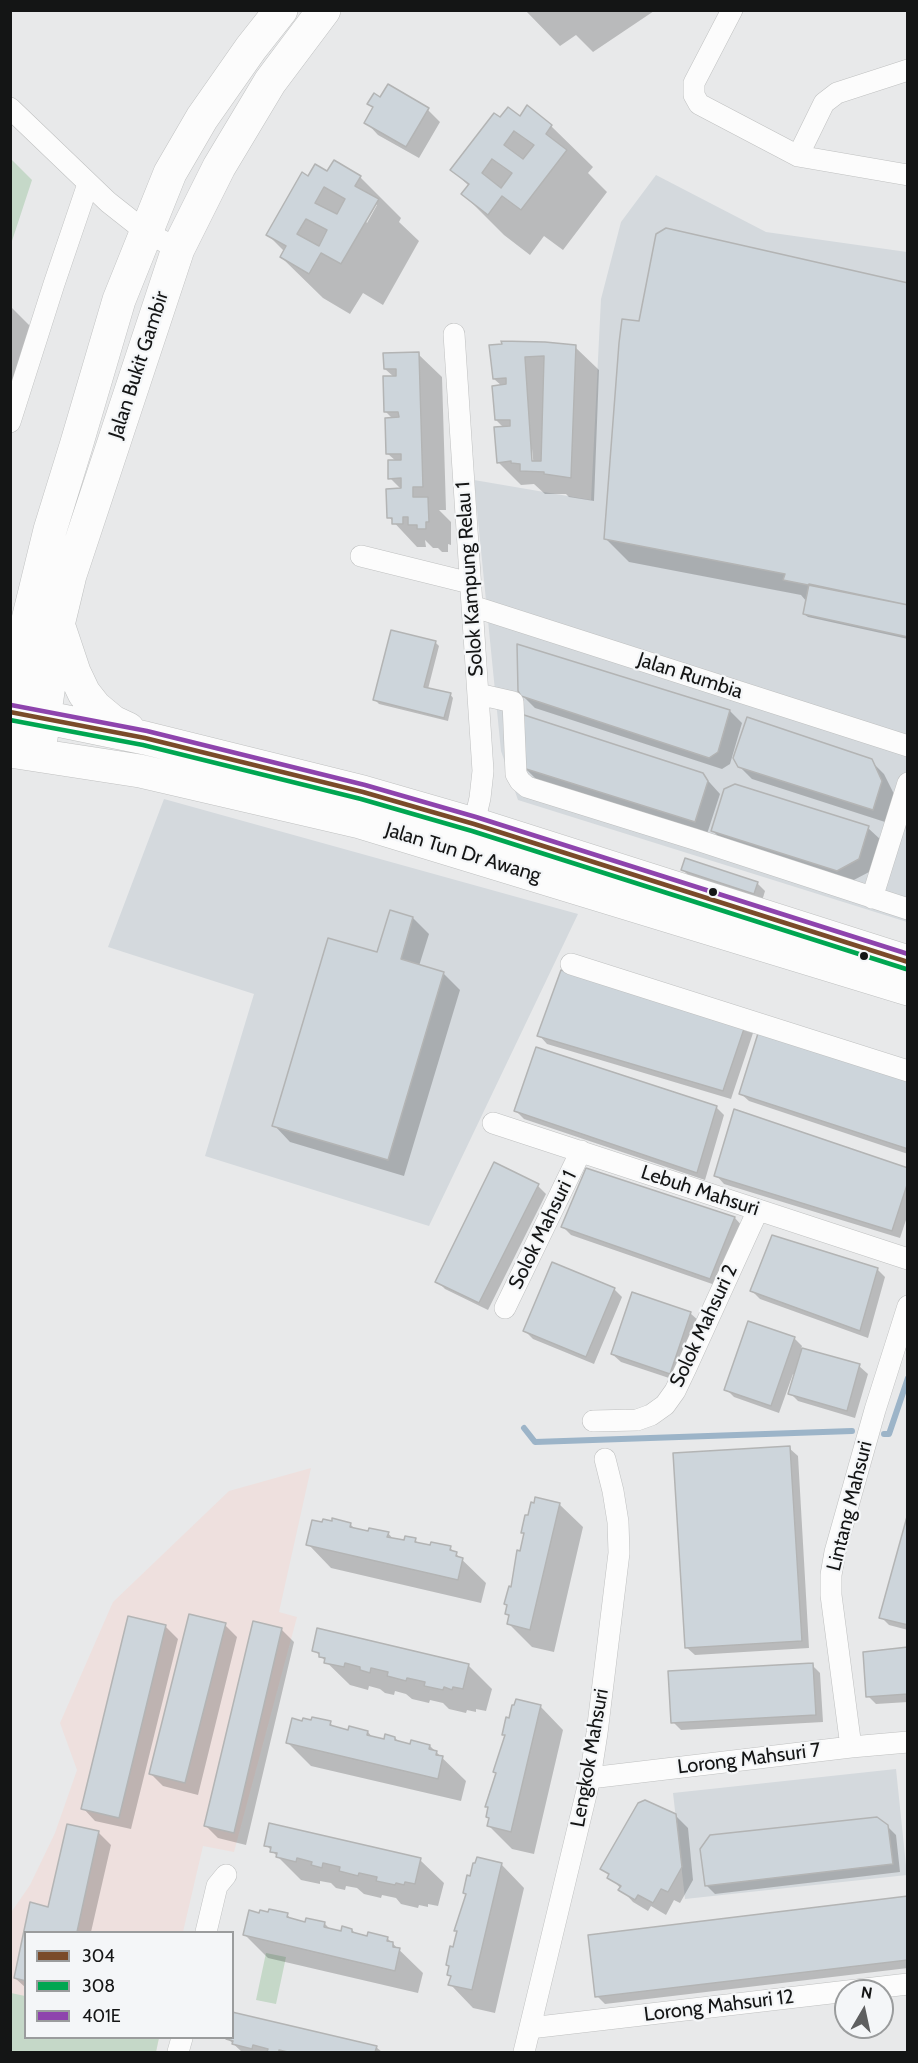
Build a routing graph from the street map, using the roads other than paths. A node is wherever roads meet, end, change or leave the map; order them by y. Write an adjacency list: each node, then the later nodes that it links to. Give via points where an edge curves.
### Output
1 (281, 10): 9 (main road, Jalan Bukit Gambir, via 202,118 170,173)
2 (324, 10): 10 (main road, Jalan Bukit Gambir, via 270,82 219,167)
3 (732, 10): 6 (street, via 694,83 694,95 699,104)
4 (908, 70): 6 (street, via 837,93 824,103)
5 (10, 108): 8 (street)
6 (798, 156): 7 (street)
7 (908, 175)
8 (88, 184): 9 (street, via 108,202); 12 (street)
9 (151, 221): 10 (street); 16 (main road, Jalan Bukit Gambir, via 119,300 50,530)
10 (178, 249): 16 (main road, Jalan Bukit Gambir, via 70,574)
11 (454, 334): 14 (street, Solok Kampung Relau 1)
12 (10, 422)
13 (361, 556): 14 (street)
14 (470, 583): 15 (street, Solok Kampung Relau 1)
15 (472, 606): 18 (street, Solok Kampung Relau 1); 21 (street, Jalan Rumbia)
16 (43, 623): 17 (main road); 19 (main road, Jalan Bukit Gambir); 20 (main road, via 95,707 113,722)
17 (10, 648)
18 (478, 694): 23 (street, Solok Kampung Relau 1, via 483,771); 24 (street, via 513,702 516,774 527,787)
19 (21, 732): 20 (main road, Jalan Tun Dr Awang); 28 (main road, Jalan Tun Dr Awang, via 140,771 360,822)
20 (145, 738): 23 (main road, Jalan Tun Dr Awang)
21 (908, 746)
22 (908, 783): 24 (street)
23 (474, 824): 26 (main road, Jalan Tun Dr Awang)
24 (872, 898): 25 (street)
25 (908, 909)
26 (908, 962)
27 (571, 964): 29 (street)
28 (908, 989)
29 (908, 1071)
30 (493, 1123): 31 (street, Lebuh Mahsuri)
31 (581, 1151): 32 (street, Lebuh Mahsuri); 35 (street, Solok Mahsuri 1)
32 (758, 1210): 33 (street, Lebuh Mahsuri); 36 (street, Solok Mahsuri 2, via 686,1368 665,1405 637,1420)
33 (908, 1259)
34 (908, 1306): 39 (street, Lintang Mahsuri, via 831,1575)
35 (505, 1308)
36 (593, 1421)
37 (605, 1459): 40 (street, Lengkok Mahsuri, via 618,1522 619,1552)
38 (908, 1742): 39 (street, Lorong Mahsuri 7)
39 (851, 1747): 40 (street, Lorong Mahsuri 7)
40 (590, 1778): 44 (street, Lengkok Mahsuri)
41 (226, 1875): 42 (street, via 217,1886)
42 (206, 1931)
43 (908, 1984): 44 (street, Lorong Mahsuri 12)
44 (530, 2028): 45 (street, Lengkok Mahsuri)
45 (524, 2052)

